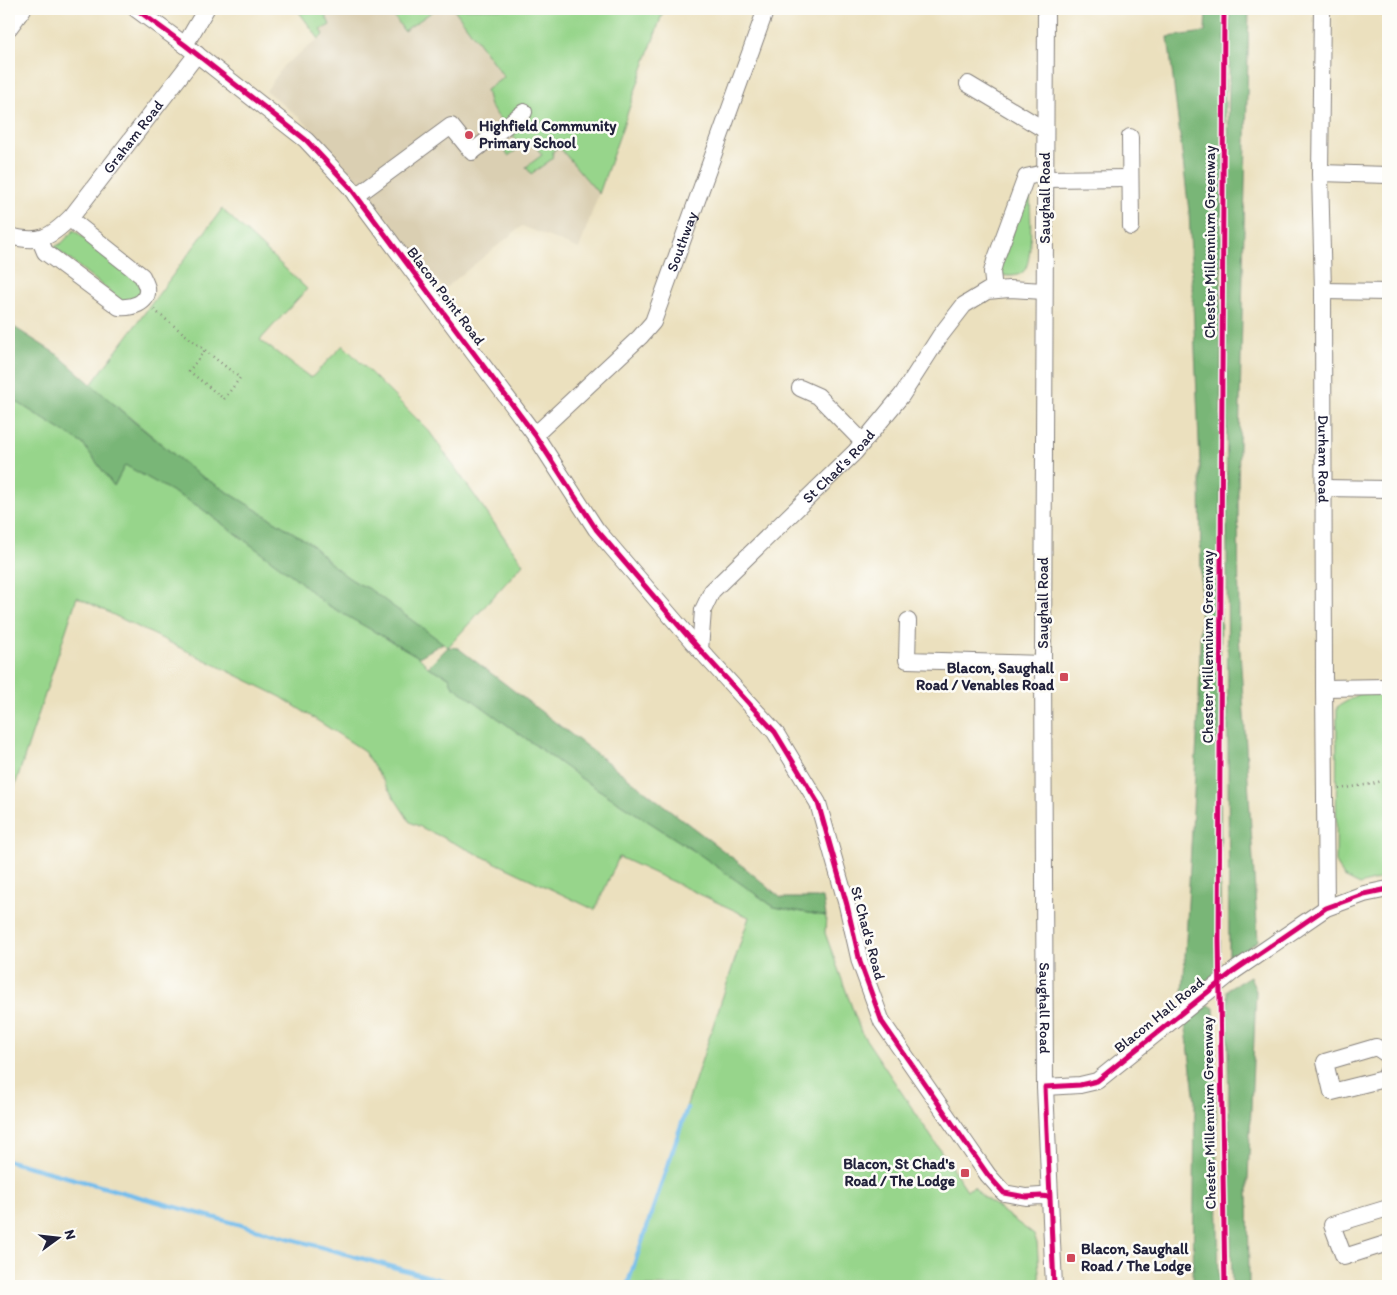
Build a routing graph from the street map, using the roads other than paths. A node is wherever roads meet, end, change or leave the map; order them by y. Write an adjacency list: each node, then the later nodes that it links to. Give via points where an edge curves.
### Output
1 (23, 9): 7 (street)
2 (136, 9): 8 (street, Blacon Point Road)
3 (206, 9): 8 (street, Graham Road)
4 (766, 9): 27 (street, Southway, via 653,322)
5 (1046, 9): 11 (street, Saughall Road)
6 (1322, 9): 13 (street, Durham Road)
7 (9, 28)
8 (191, 49): 17 (street, Blacon Point Road, via 306,140); 18 (street, Graham Road)
9 (968, 84): 11 (street)
10 (524, 112): 17 (street, via 472,152 451,126)
11 (1045, 130): 15 (street, Saughall Road)
12 (1130, 137): 16 (street)
13 (1320, 173): 14 (street); 24 (street, Durham Road)
14 (1388, 175)
15 (1044, 176): 16 (street); 22 (street, via 1026,177 995,261 992,272); 23 (street, Saughall Road)
16 (1130, 178): 19 (street)
17 (356, 196): 27 (street, Blacon Point Road)
18 (70, 219): 21 (street, Graham Road); 21 (street, via 142,276 147,290 145,299 129,308 119,307 45,252)
19 (1130, 227)
20 (9, 236): 21 (street)
21 (40, 240)
22 (994, 290): 23 (street, St Chad's Road); 28 (street, St Chad's Road, via 964,304 902,395)
23 (1044, 290): 33 (street, Saughall Road)
24 (1323, 291): 25 (street); 29 (street, Durham Road)
25 (1388, 292)
26 (800, 388): 28 (street, via 818,396)
27 (536, 435): 32 (street, Blacon Point Road, via 596,529)
28 (863, 442): 32 (street, St Chad's Road, via 712,591 703,610)
29 (1324, 488): 30 (street); 35 (street, Durham Road)
30 (1388, 489)
31 (908, 621): 33 (street, via 908,660)
32 (696, 645): 41 (street, St Chad's Road, via 776,732 818,803 860,962 882,1022 968,1148 1004,1193)
33 (1043, 664): 40 (street, Saughall Road)
34 (1388, 687): 35 (street)
35 (1324, 688): 37 (street, Durham Road)
36 (1388, 889): 37 (street, Blacon Hall Road)
37 (1326, 908): 40 (street, Blacon Hall Road, via 1234,971 1097,1081)
38 (1388, 1056): 39 (street, via 1376,1047 1325,1062 1332,1092 1384,1078)
39 (1388, 1072)
40 (1045, 1087): 41 (street, Saughall Road)
41 (1049, 1197): 44 (street, Saughall Road)
42 (1388, 1208): 43 (street, via 1332,1225 1344,1257)
43 (1388, 1243)
44 (1054, 1286)

